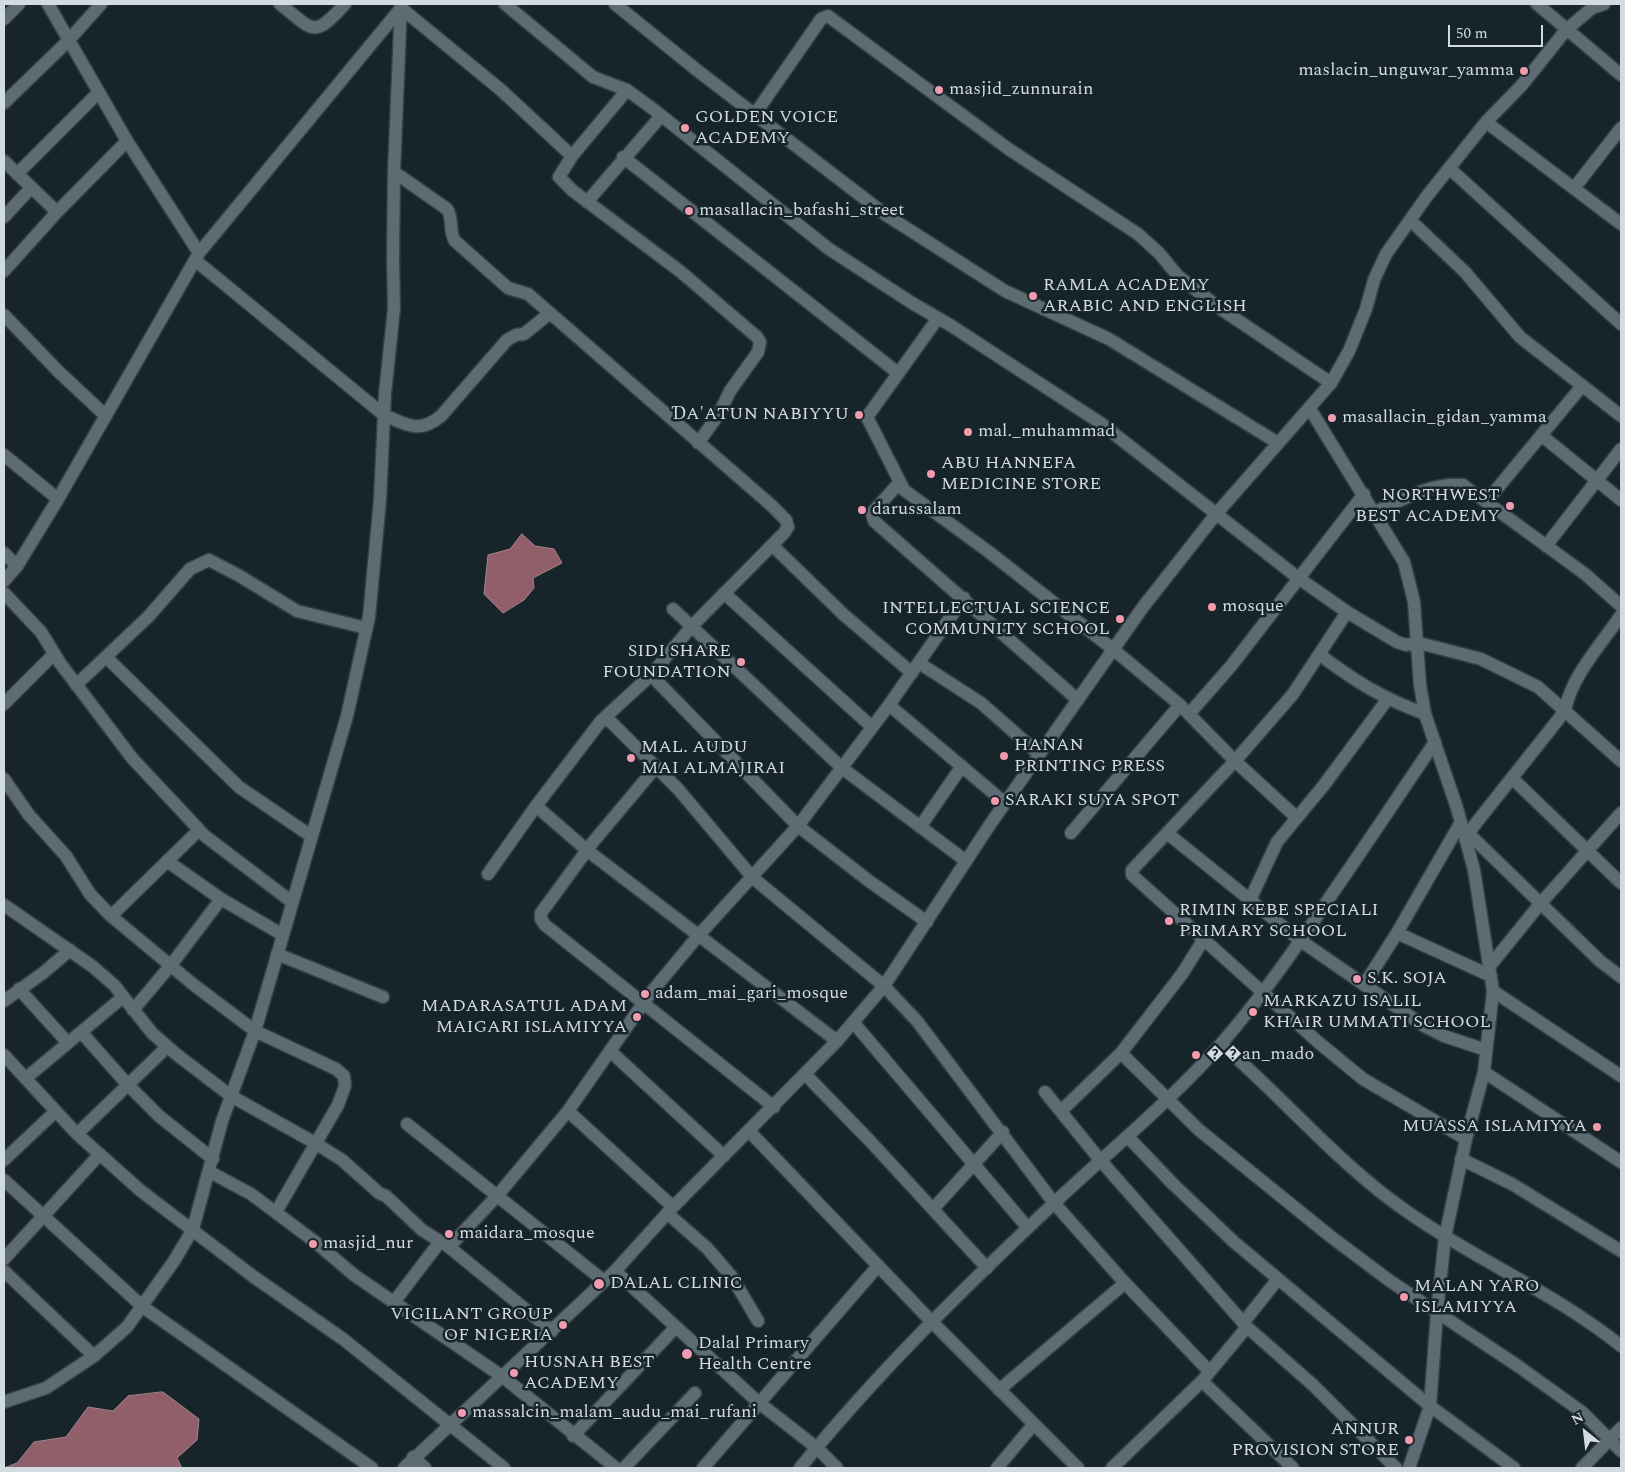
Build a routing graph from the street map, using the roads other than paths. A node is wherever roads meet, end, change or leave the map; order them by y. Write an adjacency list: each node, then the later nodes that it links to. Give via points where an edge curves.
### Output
1 (19, 4): 11 (street)
2 (48, 4): 13 (street)
3 (101, 4): 13 (street)
4 (280, 4): 5 (street, via 315,29 331,19)
5 (345, 4)
6 (505, 4): 15 (street, via 593,77)
7 (615, 4): 18 (street)
8 (1537, 4): 12 (street)
9 (1604, 4): 12 (street, via 1592,8)
10 (401, 6): 23 (street, via 501,90); 27 (street); 36 (street)
11 (4, 19)
12 (1566, 30): 14 (street); 20 (street, via 1522,85)
13 (68, 41): 16 (street); 17 (street)
14 (1621, 75)
15 (627, 90): 19 (street); 23 (street)
16 (98, 93): 22 (street); 28 (street)
17 (4, 103)
18 (755, 114): 43 (street, via 821,18 828,16 1010,150 1138,234 1178,276 1218,307); 50 (street, via 886,215 1004,291 1109,339)
19 (661, 116): 24 (street); 40 (street, via 829,250)
20 (1486, 122): 26 (street); 29 (street)
21 (1619, 136): 29 (street)
22 (127, 141): 32 (street); 36 (street)
23 (572, 156): 31 (street, via 559,177)
24 (624, 157): 31 (street); 42 (street)
25 (4, 161): 28 (street)
26 (1449, 168): 34 (street); 41 (street)
27 (394, 172): 38 (street, via 447,209 455,241 508,288 528,294); 46 (street, via 394,308)
28 (17, 174): 30 (street)
29 (1575, 187): 35 (street)
30 (31, 188): 32 (street); 33 (street)
31 (587, 202): 51 (street, via 681,272 760,342 758,352)
32 (56, 212): 37 (street)
33 (4, 217)
34 (1410, 220): 43 (street, via 1386,254 1350,351); 44 (street, via 1465,272 1520,337)
35 (1621, 224)
36 (197, 256): 46 (street); 47 (street)
37 (4, 271)
38 (550, 313): 46 (street, via 524,334 507,340 429,426 413,427); 51 (street)
39 (4, 315): 47 (street)
40 (938, 318): 42 (street); 61 (street, via 1098,422)
41 (1621, 324)
42 (898, 373): 55 (street, via 867,417)
43 (1331, 382): 45 (street)
44 (1582, 386): 48 (street); 49 (street)
45 (1310, 409): 50 (street); 56 (street)
46 (384, 415): 76 (street, via 380,500)
47 (106, 416): 57 (street)
48 (1621, 416)
49 (1541, 435): 54 (street); 59 (street)
50 (1278, 442): 61 (street)
51 (698, 443): 62 (street, via 786,520 788,526)
52 (1621, 449): 54 (street)
53 (4, 455): 57 (street)
54 (1596, 480): 58 (street); 63 (street)
55 (899, 483): 70 (street, via 872,518); 78 (street, via 910,495)
56 (1364, 494): 60 (street); 66 (street)
57 (58, 499): 65 (street)
58 (1621, 500)
59 (1486, 502): 60 (street, via 1463,485 1449,484); 63 (street)
60 (1375, 512): 77 (street, via 1404,562 1414,602)
61 (1217, 513): 66 (street); 78 (street, via 1143,607)
62 (772, 545): 69 (street); 82 (street, via 844,615)
63 (1546, 546): 71 (street)
64 (4, 553): 65 (street)
65 (17, 566): 67 (street)
66 (1297, 577): 73 (street); 89 (street, via 1231,666)
67 (4, 580)
68 (4, 593): 79 (street, via 41,632)
69 (724, 593): 75 (street); 93 (street)
70 (964, 598): 82 (street); 85 (street)
71 (1621, 606)
72 (673, 609): 75 (street)
73 (1347, 612): 77 (street, via 1397,642 1406,645); 80 (street)
74 (1621, 615): 90 (street, via 1575,682)
75 (692, 626): 83 (street); 100 (street)
76 (366, 628): 81 (street, via 297,612 238,574 209,560 190,569 148,617); 114 (street, via 346,716)
77 (1419, 643): 90 (street, via 1481,659 1538,687); 91 (street, via 1420,685)
78 (1114, 650): 85 (street); 89 (street)
79 (54, 654): 84 (street); 87 (street)
80 (1320, 655): 86 (street); 96 (street, via 1293,694)
81 (106, 657): 84 (street); 114 (street, via 238,787)
82 (915, 668): 88 (street); 95 (street, via 981,703)
83 (651, 675): 92 (street); 108 (street)
84 (76, 685): 110 (street, via 132,758)
85 (1078, 700): 95 (street)
86 (1387, 700): 91 (street); 106 (street)
87 (4, 704)
88 (889, 705): 93 (street); 98 (street)
89 (1184, 709): 96 (street); 111 (street)
90 (1565, 711): 97 (street); 101 (street)
91 (1425, 714): 94 (street)
92 (604, 719): 99 (street, via 611,722); 104 (street)
93 (872, 727): 100 (street)
94 (1435, 742): 107 (street); 133 (street)
95 (1039, 754): 103 (street)
96 (1235, 761): 106 (street); 112 (street)
97 (1621, 761)
98 (962, 766): 103 (street); 109 (street)
99 (656, 767): 115 (street); 120 (street)
100 (842, 768): 108 (street); 109 (street)
101 (1513, 779): 113 (street); 116 (street)
102 (4, 780): 127 (street, via 24,809 66,856 90,894)
103 (1005, 803): 118 (street)
104 (536, 806): 115 (street); 119 (street)
105 (1621, 813): 116 (street)
106 (1296, 817): 123 (street, via 1273,848)
107 (1461, 822): 113 (street); 129 (street)
108 (798, 826): 120 (street); 128 (street)
109 (920, 827): 118 (street)
110 (199, 830): 117 (street); 124 (street, via 228,856)
111 (1072, 833)
112 (1167, 834): 123 (street); 132 (street, via 1132,870 1132,875)
113 (1466, 835): 125 (street); 137 (street)
114 (311, 836): 124 (street)
115 (588, 851): 131 (street); 147 (street, via 541,913 541,919)
116 (1586, 851): 121 (street); 125 (street)
117 (167, 861): 122 (street); 127 (street)
118 (966, 861): 128 (street)
119 (488, 874)
120 (753, 878): 131 (street); 140 (street)
121 (1621, 883)
122 (221, 899): 130 (street); 136 (street)
123 (1250, 900): 133 (street)
124 (292, 902): 130 (street)
125 (1540, 904): 137 (street); 138 (street)
126 (4, 905): 134 (street)
127 (111, 916): 136 (street)
128 (927, 922): 140 (street)
129 (1397, 933): 137 (street); 139 (street)
130 (283, 935): 135 (street)
131 (698, 936): 147 (street); 152 (street)
132 (1204, 939): 142 (street); 158 (street, via 1182,974)
133 (1301, 941): 139 (street); 142 (street)
134 (70, 950): 141 (street, via 43,974); 144 (street)
135 (277, 954): 145 (street); 150 (street)
136 (171, 965): 148 (street); 150 (street)
137 (1490, 971): 143 (street)
138 (1621, 977)
139 (1364, 985): 156 (street, via 1424,1026)
140 (884, 986): 149 (street); 174 (street, via 917,1021)
141 (19, 988): 146 (street); 153 (street)
142 (1264, 991): 154 (street); 177 (street, via 1363,1079)
143 (1494, 991): 156 (street); 162 (street)
144 (123, 997): 148 (street); 151 (street)
145 (383, 997)
146 (4, 1001)
147 (644, 1002): 157 (street); 168 (street)
148 (133, 1010): 155 (street)
149 (853, 1022): 152 (street); 185 (street)
150 (255, 1031): 166 (street); 178 (street, via 344,1076 345,1086 338,1105)
151 (81, 1032): 153 (street); 164 (street)
152 (837, 1041): 161 (street)
153 (68, 1043): 163 (street)
154 (1221, 1044): 167 (street); 197 (street, via 1262,1079 1340,1156 1391,1200)
155 (168, 1046): 164 (street); 166 (street)
156 (1486, 1050): 160 (street)
157 (610, 1051): 170 (street); 180 (street)
158 (1121, 1053): 167 (street); 171 (street)
159 (4, 1054): 163 (street)
160 (1484, 1072): 177 (street); 186 (street)
161 (805, 1074): 168 (street); 191 (street)
162 (1621, 1076)
163 (26, 1078): 169 (street)
164 (128, 1085): 175 (street); 181 (street)
165 (1045, 1092): 171 (street)
166 (231, 1096): 178 (street); 181 (street)
167 (1168, 1098): 176 (street); 210 (street, via 1199,1130 1330,1236)
168 (774, 1107): 173 (street)
169 (56, 1111): 175 (street); 183 (street)
170 (568, 1111): 189 (street); 192 (street)
171 (1061, 1111): 184 (street)
172 (407, 1124): 189 (street)
173 (749, 1131): 180 (street); 201 (street)
174 (1003, 1132): 185 (street); 190 (street)
175 (77, 1134): 179 (street)
176 (1128, 1137): 184 (street); 205 (street, via 1180,1191)
177 (1466, 1139): 182 (street)
178 (315, 1143): 193 (street); 198 (street, via 342,1160)
179 (100, 1154): 194 (street); 195 (street, via 142,1191)
180 (724, 1156): 192 (street)
181 (213, 1159): 187 (street)
182 (1461, 1159): 197 (street); 199 (street, via 1512,1184)
183 (4, 1160)
184 (1101, 1161): 190 (street); 213 (street)
185 (974, 1162): 191 (street); 196 (street)
186 (1621, 1162)
187 (210, 1172): 193 (street, via 236,1184); 195 (street)
188 (4, 1180): 194 (street)
189 (496, 1196): 198 (street); 206 (street)
190 (1054, 1203): 196 (street); 207 (street)
191 (933, 1209): 202 (street)
192 (670, 1210): 204 (street); 211 (street, via 732,1277)
193 (276, 1212): 208 (street, via 354,1275)
194 (42, 1216): 200 (street); 209 (street)
195 (193, 1228): 209 (street); 225 (street, via 254,1277 343,1339)
196 (1028, 1228): 202 (street)
197 (1445, 1238): 210 (street); 216 (street, via 1533,1285 1591,1322)
198 (444, 1245): 208 (street); 215 (street)
199 (1621, 1251)
200 (4, 1259)
201 (878, 1266): 212 (street); 223 (street)
202 (987, 1268): 212 (street)
203 (4, 1271): 217 (street)
204 (615, 1271): 206 (street); 214 (street)
205 (1278, 1279): 213 (street); 224 (street)
206 (604, 1281): 215 (street)
207 (1124, 1283): 218 (street); 220 (street)
208 (394, 1302): 219 (street)
209 (143, 1306): 217 (street, via 127,1327); 234 (street)
210 (1437, 1312): 224 (street); 229 (street, via 1582,1412)
211 (758, 1321)
212 (932, 1322): 220 (street); 230 (street)
213 (1245, 1325): 218 (street); 245 (street, via 1314,1385)
214 (676, 1327): 223 (street); 228 (street)
215 (552, 1332): 219 (street)
216 (1621, 1346)
217 (94, 1356): 222 (street, via 46,1388)
218 (1205, 1376): 233 (street); 244 (street)
219 (503, 1377): 225 (street); 228 (street)
220 (999, 1390): 226 (street)
221 (695, 1393): 238 (street)
222 (4, 1402)
223 (758, 1402): 230 (street); 239 (street)
224 (1430, 1406): 246 (street); 247 (street)
225 (450, 1425): 232 (street); 237 (street)
226 (1033, 1425): 242 (street); 243 (street)
227 (1621, 1428): 229 (street)
228 (573, 1436): 238 (street)
229 (1610, 1439): 231 (street); 248 (street)
230 (817, 1448): 240 (street); 241 (street)
231 (1621, 1450)
232 (414, 1458): 235 (street); 236 (street)
233 (1284, 1465)
234 (372, 1468)
235 (404, 1468)
236 (425, 1468)
237 (504, 1468)
238 (616, 1468)
239 (703, 1468)
240 (800, 1468)
241 (837, 1468)
242 (997, 1468)
243 (1078, 1468)
244 (1112, 1468)
245 (1396, 1468)
246 (1409, 1468)
247 (1514, 1468)
248 (1582, 1468)

